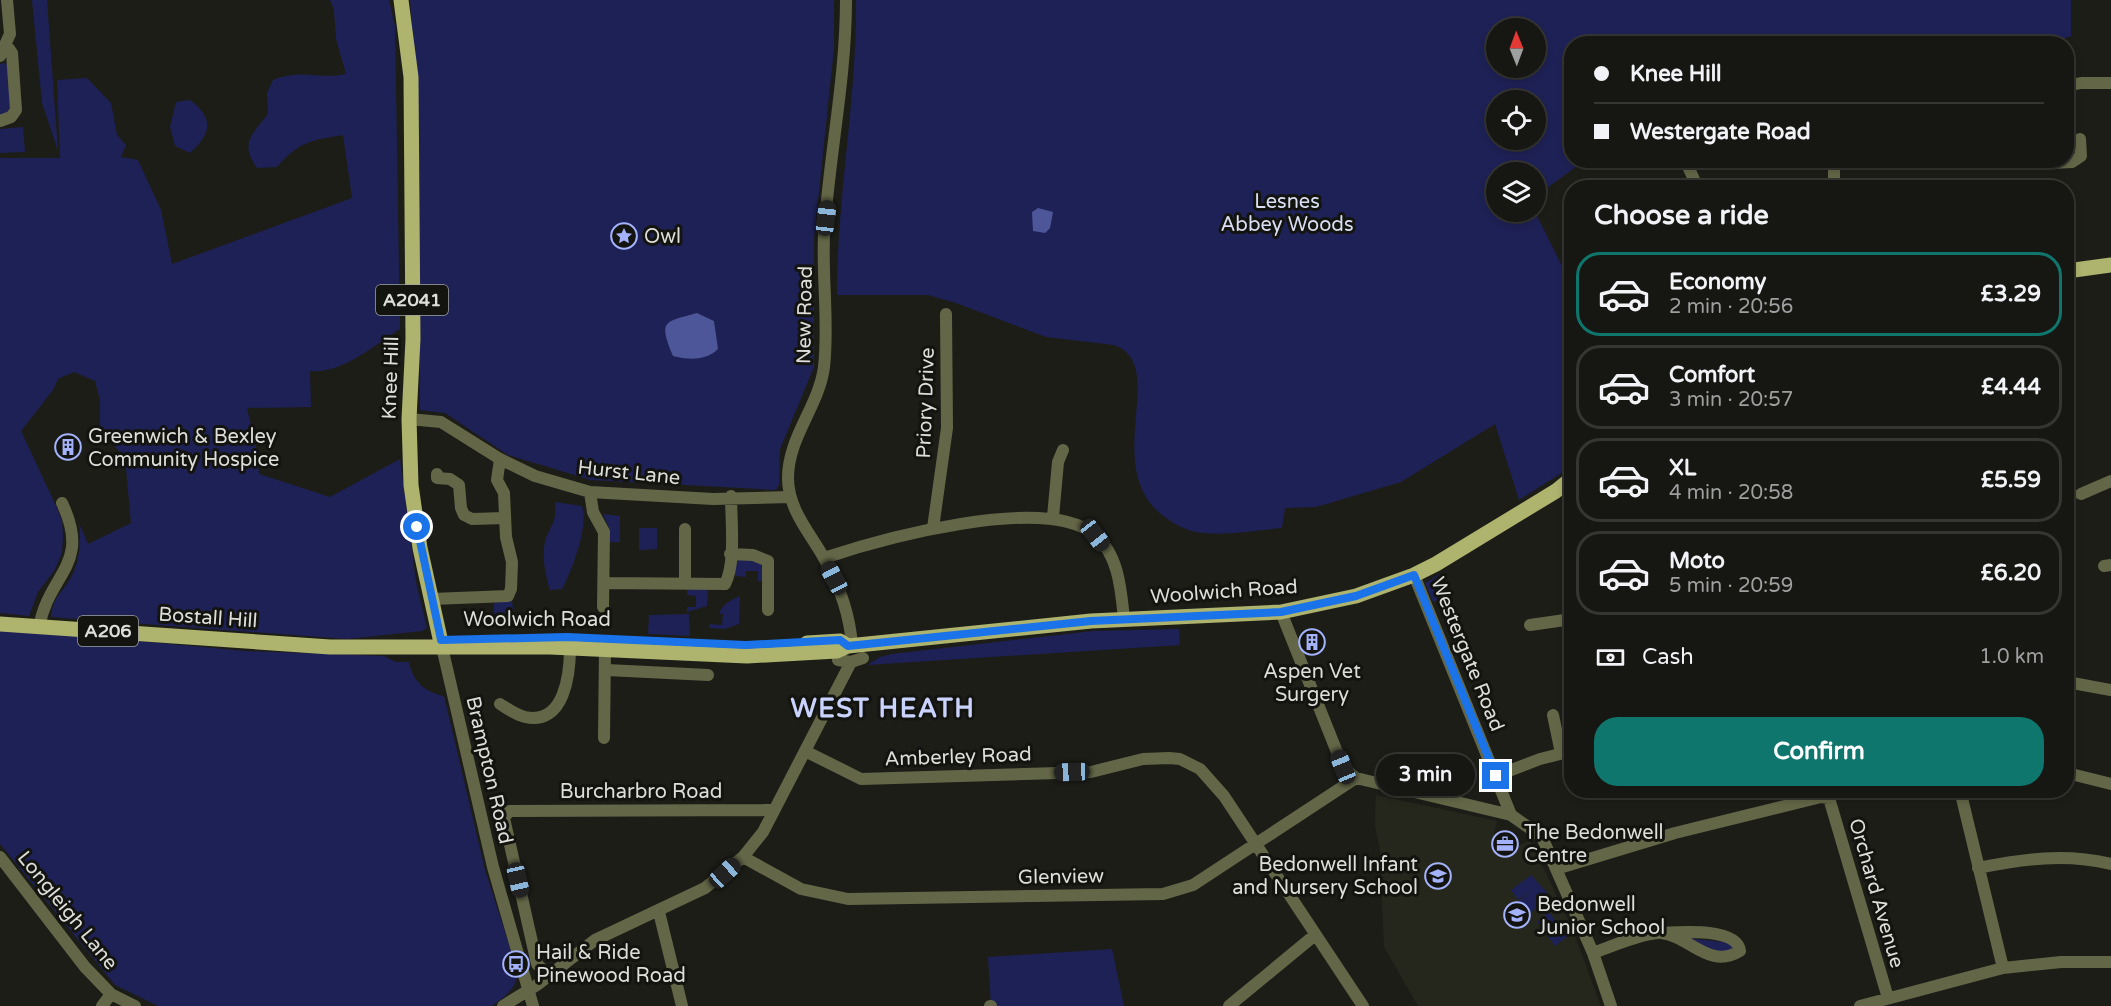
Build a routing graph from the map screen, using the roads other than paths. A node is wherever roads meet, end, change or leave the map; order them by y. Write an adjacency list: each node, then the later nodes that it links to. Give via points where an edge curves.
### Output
1 (7, 0): 4 (street, via 10,34)
2 (401, 0): 15 (main road, Knee Hill / A2041, via 411,77 413,339)
3 (846, 0): 24 (street, New Road, via 843,80 824,234 824,364 817,394 792,451)
4 (3, 51): 7 (street, via 12,53 16,110)
5 (2111, 83): 6 (street)
6 (2074, 84)
7 (0, 121)
8 (2080, 139): 9 (street, via 2081,156)
9 (2074, 161)
10 (1834, 169): 11 (street)
11 (1834, 180)
12 (2111, 265): 13 (main road)
13 (2074, 270)
14 (946, 314): 28 (street, Priory Drive, via 947,429)
15 (409, 419): 17 (street, Hurst Lane, via 441,422); 35 (main road, Knee Hill / A2041, via 411,486)
16 (1063, 450): 26 (street, via 1058,462)
17 (500, 459): 21 (street, Hurst Lane, via 535,476); 27 (street, via 497,480 504,493)
18 (436, 474): 27 (street, via 437,478 459,484 464,516)
19 (2111, 481): 22 (street)
20 (1564, 484): 32 (main road, Woolwich Road / A206)
21 (590, 492): 23 (street, Hurst Lane); 33 (street, via 593,512 604,532)
22 (2081, 494)
23 (731, 496): 24 (street, Hurst Lane); 30 (street)
24 (790, 497): 31 (street, New Road)
25 (63, 503): 43 (street, via 72,523 74,548 64,575 50,591 42,609)
26 (1053, 517): 28 (street); 39 (street, via 1095,535 1112,557)
27 (506, 518): 35 (street, via 512,562 508,596)
28 (933, 528): 31 (street)
29 (685, 529): 34 (street)
30 (730, 554): 34 (street, via 724,584); 37 (street, via 753,555 768,561)
31 (824, 558): 45 (street, New Road, via 842,596)
32 (1414, 575): 38 (main road, Woolwich Road / A206, via 1356,596); 63 (street, Westergate Road)
33 (604, 583): 34 (street); 36 (street)
34 (685, 584)
35 (432, 599): 44 (main road, Knee Hill / A2041)
36 (603, 607)
37 (768, 610)
38 (1281, 612): 39 (main road, Woolwich Road / A206); 64 (street, via 1343,767)
39 (1124, 619): 45 (main road, Woolwich Road / A206)
40 (1564, 620): 42 (street)
41 (0, 624): 43 (main road, Bostall Hill / A206)
42 (1530, 625)
43 (39, 628): 46 (main road, Bostall Hill / A206)
44 (441, 644): 45 (main road, Woolwich Road / A206, via 567,637 746,645 840,640); 46 (main road, Woolwich Road / A206, via 391,642); 47 (main road, Woolwich Road / A206); 84 (street, Brampton Road, via 493,867)
45 (850, 646): 49 (main road, Woolwich Road / A206, via 837,651 747,656)
46 (376, 647)
47 (570, 647): 48 (main road, Woolwich Road / A206); 56 (street, via 567,686 553,708 532,718)
48 (605, 648): 49 (main road, Woolwich Road / A206); 51 (street, via 603,667)
49 (677, 652): 52 (street)
50 (838, 660): 60 (street, via 857,660)
51 (612, 670): 52 (street); 58 (street)
52 (676, 674): 53 (street)
53 (708, 675)
54 (2074, 683): 55 (street)
55 (2111, 690)
56 (500, 704)
57 (1553, 715): 59 (street)
58 (604, 738)
59 (1564, 744)
60 (805, 751): 69 (street); 71 (street, Amberley Road, via 861,779 1091,772 1152,757 1180,759 1208,776)
61 (1564, 753): 63 (street)
62 (2074, 775): 65 (street)
63 (1496, 776): 70 (street, Westergate Road)
64 (1356, 778): 70 (street); 71 (street, Glenview)
65 (2111, 784)
66 (1817, 798): 76 (street, Orchard Avenue, via 1676,833)
67 (1834, 798): 86 (street, Orchard Avenue)
68 (1961, 798): 75 (street)
69 (773, 810): 73 (street, via 763,832); 83 (street, Burcharbro Road, via 509,811 504,818 537,963)
70 (1511, 815): 76 (street, via 1542,837)
71 (1255, 845): 73 (street, Glenview, via 1192,885 1163,894 848,899 801,889); 79 (street, Amberley Road)
72 (0, 857): 85 (street, Longleigh Lane, via 85,967)
73 (743, 857): 77 (street, via 705,888)
74 (2111, 864): 75 (street, via 2060,857 2026,858)
75 (1978, 867): 82 (street)
76 (1556, 869): 80 (street)
77 (659, 912): 83 (street, via 596,940); 91 (street)
78 (1661, 933): 78 (street, via 1720,935 1735,939 1740,951 1719,957); 80 (street)
79 (1316, 935): 92 (street); 93 (street, Amberley Road)
80 (1593, 953): 94 (street)
81 (2111, 962): 82 (street)
82 (2003, 968): 86 (street)
83 (548, 975): 84 (street)
84 (528, 988): 89 (street); 90 (street, Brampton Road)
85 (111, 994): 87 (street); 88 (street, Longleigh Lane)
86 (1888, 998): 95 (street)
87 (102, 1006)
88 (135, 1006)
89 (503, 1006)
90 (533, 1006)
91 (682, 1006)
92 (1229, 1006)
93 (1363, 1006)
94 (1611, 1006)
95 (1860, 1006)

